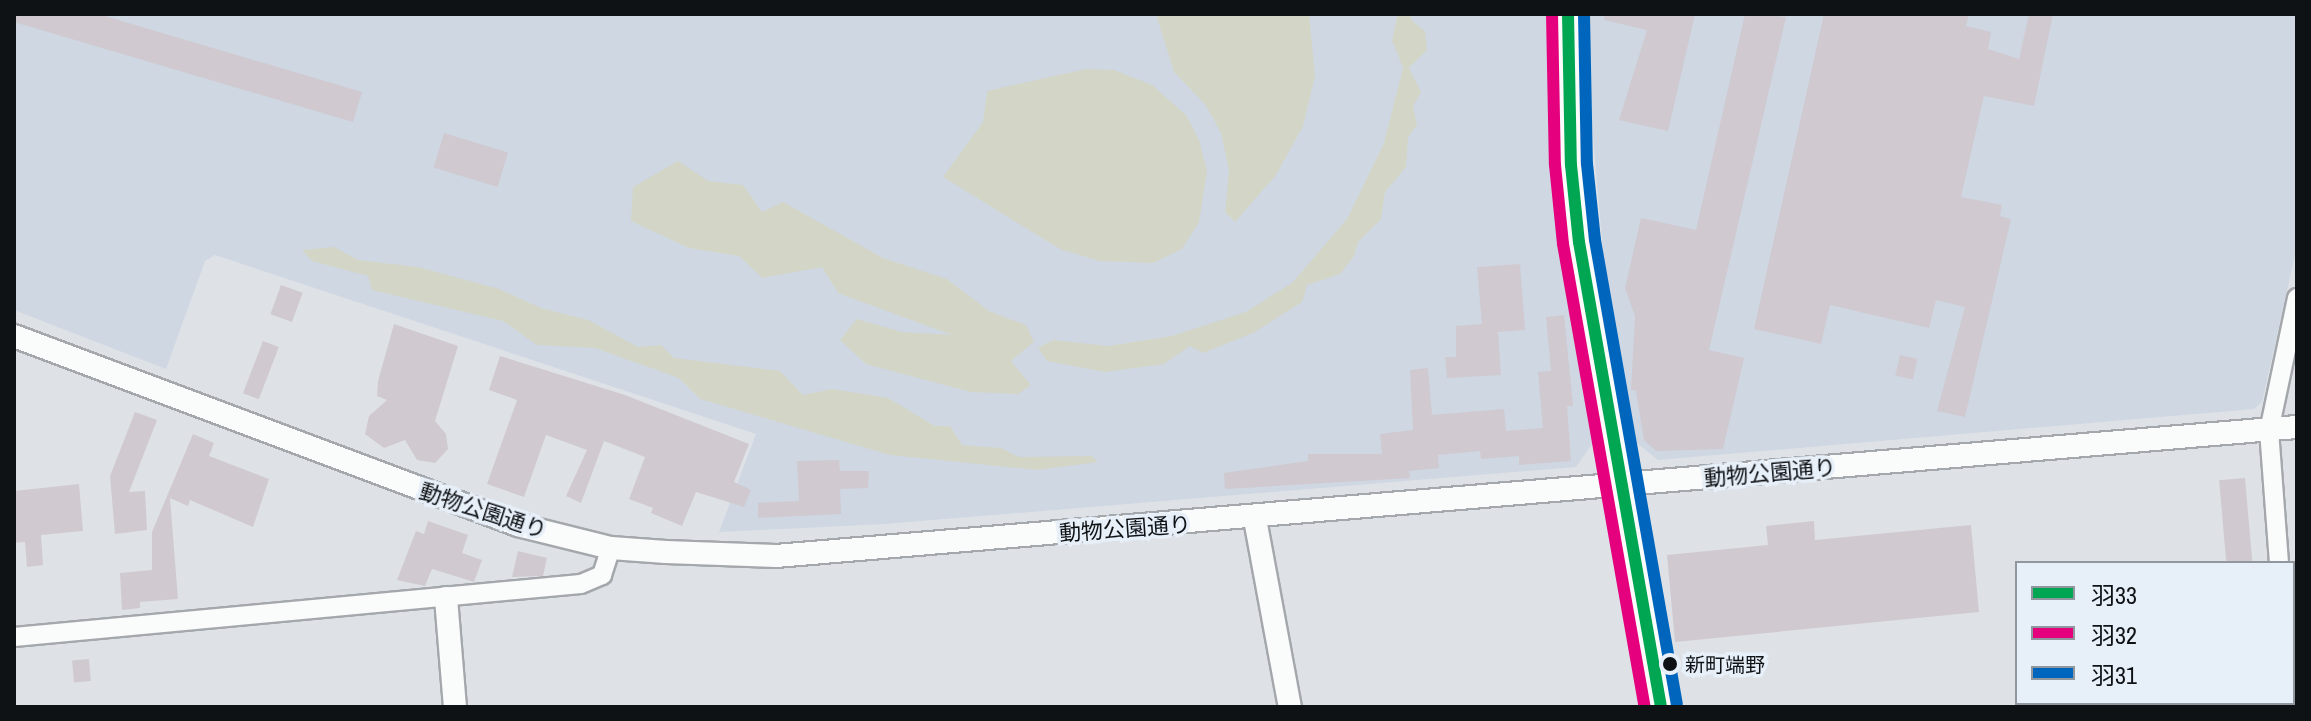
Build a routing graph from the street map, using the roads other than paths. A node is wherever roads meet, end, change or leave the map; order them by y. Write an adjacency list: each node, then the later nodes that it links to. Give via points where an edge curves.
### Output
1 (1568, 14): 6 (street, via 1572,181)
2 (2297, 298): 5 (street)
3 (14, 336): 8 (street, 動物公園通り, via 395,483 518,525)
4 (2297, 427): 5 (street, 動物公園通り)
5 (2269, 431): 6 (street, 動物公園通り); 9 (street)
6 (1620, 486): 7 (street, 動物公園通り); 14 (street)
7 (1255, 519): 8 (street, 動物公園通り, via 776,556); 13 (street)
8 (611, 548): 10 (street, via 602,575 581,584)
9 (2279, 561)
10 (446, 598): 11 (street); 12 (street)
11 (14, 637)
12 (455, 707)
13 (1290, 707)
14 (1661, 707)

